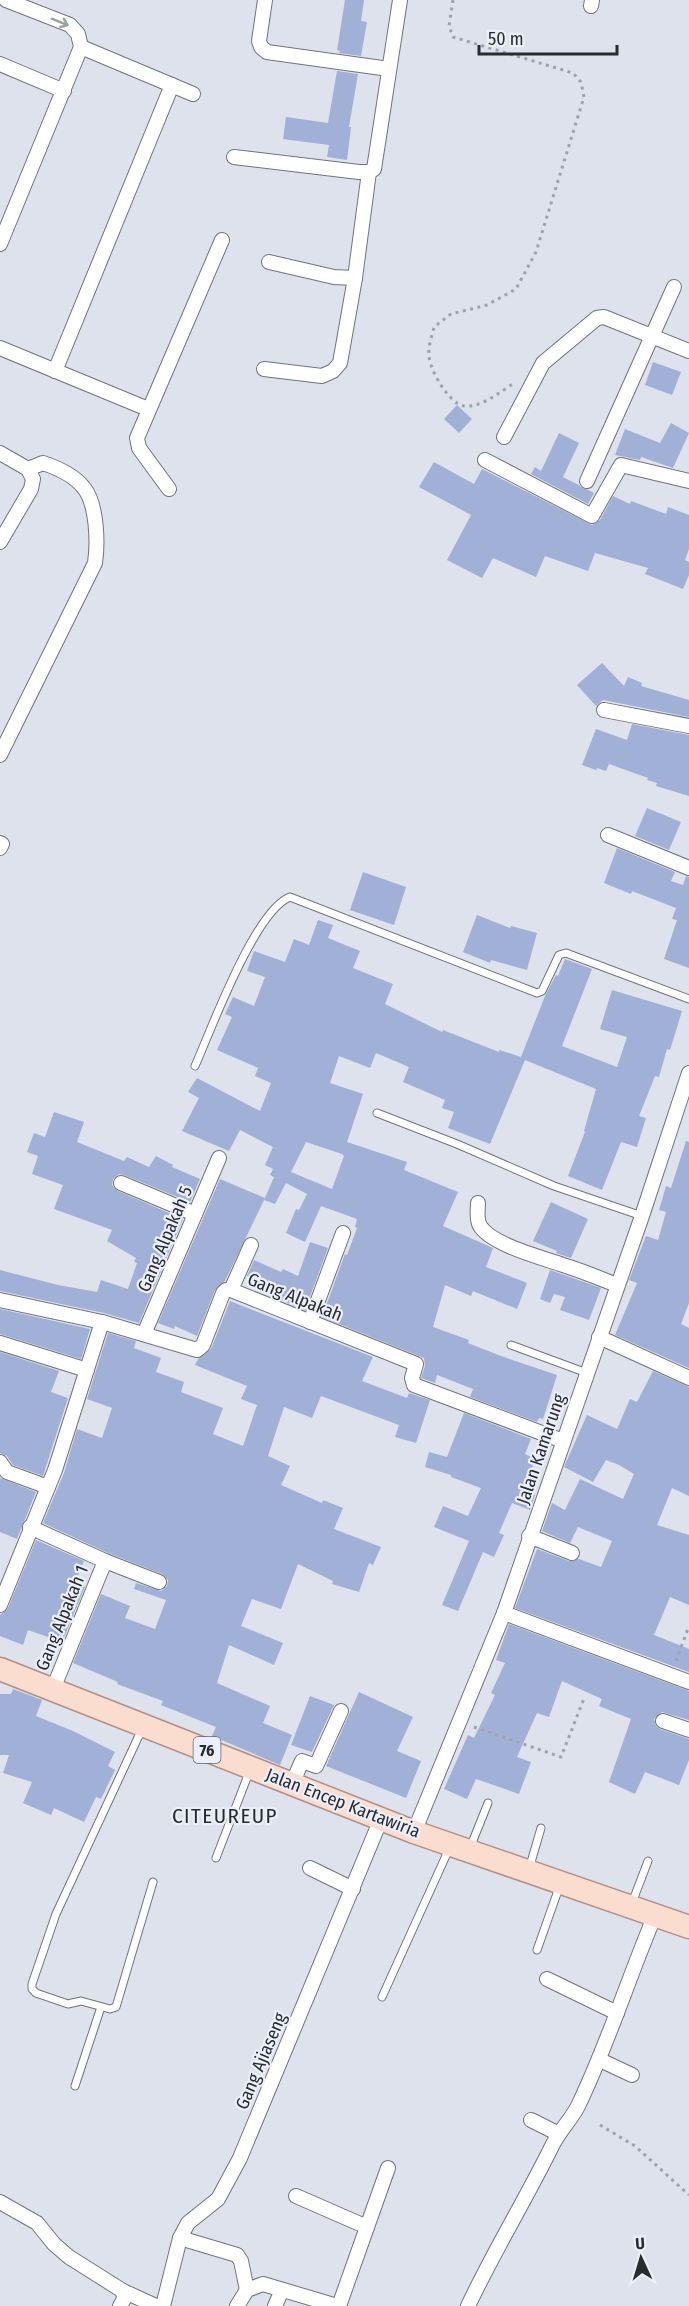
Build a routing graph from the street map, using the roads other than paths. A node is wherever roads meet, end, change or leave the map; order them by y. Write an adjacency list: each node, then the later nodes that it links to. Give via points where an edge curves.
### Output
1 (6, 0): 4 (street, one-way to 4, via 70,25 78,34)
2 (265, 0): 6 (street, via 259,40 267,52)
3 (400, 0): 6 (street)
4 (81, 47): 7 (street); 8 (street)
5 (0, 64): 8 (street)
6 (389, 69): 11 (street, via 376,164)
7 (172, 85): 9 (street); 21 (street)
8 (64, 91): 13 (street)
9 (193, 94)
10 (234, 157): 11 (street)
11 (369, 172): 15 (street)
12 (222, 240): 22 (street)
13 (0, 244)
14 (269, 262): 15 (street)
15 (355, 278): 20 (street, via 340,363 333,371 322,376)
16 (674, 287): 17 (street)
17 (652, 336): 19 (street); 23 (street, via 604,317 597,318 543,363); 27 (street)
18 (0, 348): 21 (street)
19 (689, 351)
20 (264, 369)
21 (55, 371): 22 (street)
22 (148, 409): 29 (street, via 136,442)
23 (504, 437)
24 (0, 453): 26 (street)
25 (485, 460): 28 (street, via 592,516 621,465)
26 (28, 469): 30 (street, via 33,479 31,489); 33 (street, via 43,463 49,465 86,490 98,543 95,563)
27 (586, 481)
28 (689, 481)
29 (169, 489)
30 (0, 542)
31 (604, 710): 32 (street)
32 (689, 726)
33 (0, 755)
34 (608, 835): 37 (street)
35 (0, 843): 36 (street)
36 (0, 848)
37 (689, 868)
38 (689, 999): 39 (lane, via 567,953 559,956 542,991 537,993 290,897 273,912 244,952)
39 (195, 1066)
40 (689, 1073): 46 (street, Jalan Kamarung)
41 (377, 1113): 46 (lane, via 554,1186)
42 (219, 1158): 45 (street, Gang Alpakah 5)
43 (121, 1183): 45 (street)
44 (478, 1203): 49 (street, via 481,1227 493,1236 523,1253)
45 (195, 1214): 54 (street, Gang Alpakah 5)
46 (642, 1216): 49 (street, Jalan Kamarung)
47 (344, 1233): 53 (street)
48 (251, 1245): 50 (street)
49 (617, 1285): 55 (street, Jalan Kamarung)
50 (231, 1290): 53 (street, Gang Alpakah); 54 (street, Gang Alpakah, via 223,1293 200,1349)
51 (0, 1300): 52 (street, Gang Alpakah)
52 (102, 1322): 54 (street, Gang Alpakah); 58 (street)
53 (310, 1322): 61 (street, Gang Alpakah, via 416,1364 414,1385)
54 (144, 1334)
55 (599, 1336): 59 (street, Jalan Kamarung); 60 (street)
56 (0, 1344): 58 (street)
57 (511, 1345): 59 (lane)
58 (87, 1370): 63 (street)
59 (587, 1373): 61 (street, Jalan Kamarung)
60 (689, 1378)
61 (563, 1441): 65 (street, Jalan Kamarung)
62 (0, 1462): 63 (street, via 7,1472)
63 (48, 1487): 64 (street)
64 (30, 1527): 67 (street, Gang Alpakah 1); 69 (street)
65 (529, 1536): 66 (street); 70 (street, Jalan Kamarung)
66 (572, 1552)
67 (105, 1562): 68 (street, Gang Alpakah 1); 73 (street, Gang Alpakah 1)
68 (159, 1582)
69 (0, 1605)
70 (504, 1613): 72 (street); 83 (street, Jalan Kamarung)
71 (0, 1669): 73 (main road, Jalan Encep Kartawiria / 76)
72 (689, 1682)
73 (53, 1689): 76 (main road, Jalan Encep Kartawiria / 76)
74 (341, 1711): 79 (street, via 316,1766 302,1761)
75 (663, 1721): 77 (street)
76 (144, 1725): 78 (main road, Jalan Encep Kartawiria / 76); 98 (lane, via 56,1914 32,1984 36,1993 63,2003 81,2001)
77 (689, 1730)
78 (251, 1767): 79 (main road, Jalan Encep Kartawiria / 76); 85 (lane)
79 (292, 1784): 81 (main road, Jalan Encep Kartawiria / 76)
80 (488, 1803): 84 (lane)
81 (381, 1819): 83 (main road, Jalan Encep Kartawiria / 76); 91 (street, Gang Ajiaseng)
82 (542, 1828): 88 (lane)
83 (414, 1832): 84 (main road, Jalan Encep Kartawiria / 76)
84 (460, 1848): 88 (main road, Jalan Encep Kartawiria / 76); 97 (lane)
85 (216, 1858)
86 (648, 1861): 92 (lane)
87 (310, 1868): 91 (street)
88 (528, 1872): 90 (main road, Jalan Encep Kartawiria / 76)
89 (153, 1882): 98 (lane, via 116,2007)
90 (561, 1883): 92 (main road, Jalan Encep Kartawiria / 76); 95 (lane)
91 (353, 1889): 109 (street, Gang Ajiaseng, via 240,2158 218,2199 188,2223)
92 (630, 1907): 93 (main road, Jalan Encep Kartawiria / 76)
93 (654, 1916): 94 (main road, Jalan Encep Kartawiria / 76); 99 (street)
94 (689, 1927)
95 (537, 1950)
96 (547, 1979): 99 (street)
97 (382, 1997)
98 (101, 2007): 102 (lane)
99 (617, 2013): 100 (street)
100 (600, 2060): 101 (street); 104 (street, via 577,2109)
101 (632, 2075)
102 (75, 2086)
103 (531, 2120): 104 (street)
104 (559, 2134): 119 (street)
105 (388, 2168): 108 (street)
106 (296, 2196): 108 (street)
107 (0, 2202): 112 (street, via 37,2223 69,2257)
108 (367, 2227): 118 (street)
109 (180, 2238): 110 (street, via 237,2255); 115 (street, Gang Ajiaseng)
110 (247, 2290): 111 (street, via 263,2284); 116 (street)
111 (282, 2290): 117 (street); 118 (street)
112 (123, 2291): 113 (street); 114 (street)
113 (120, 2306)
114 (156, 2306)
115 (163, 2306)
116 (237, 2306)
117 (275, 2306)
118 (338, 2306)
119 (468, 2306)

